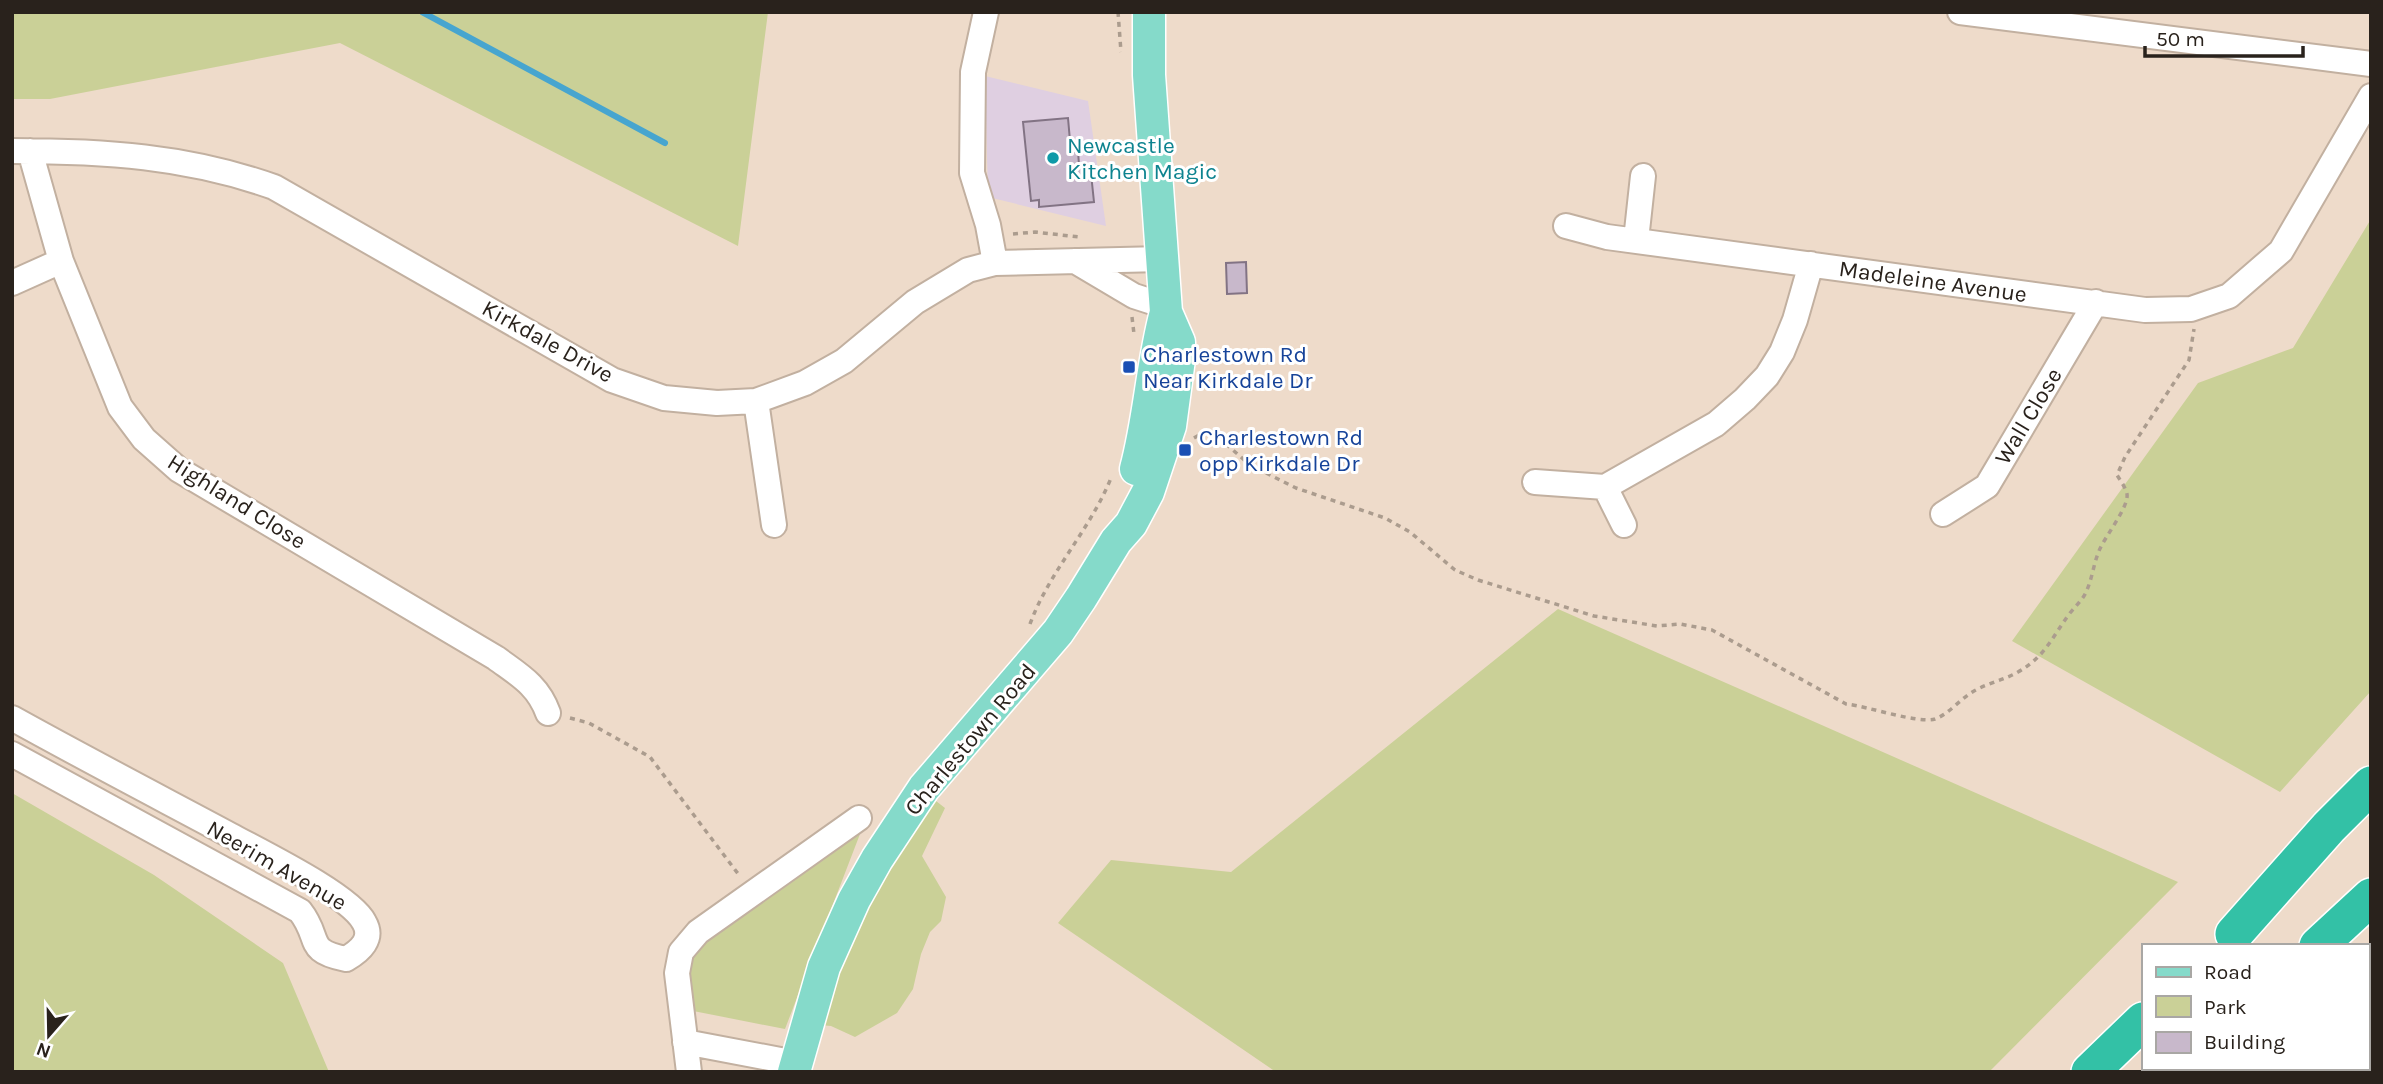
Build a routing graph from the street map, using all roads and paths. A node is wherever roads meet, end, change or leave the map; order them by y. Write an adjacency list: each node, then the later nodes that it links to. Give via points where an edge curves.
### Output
1 (986, 12): 13 (street, via 973,72 972,173)
2 (1149, 12): 10 (main road, Charlestown Road)
3 (1960, 12): 4 (street)
4 (2371, 64)
5 (2371, 96): 17 (street, Madeleine Avenue, via 2281,251 2229,296)
6 (21, 151): 11 (street, Highland Close); 21 (street, Kirkdale Drive, via 155,157 236,173 322,212 612,380 664,398)
7 (1643, 176): 9 (street)
8 (1566, 226): 9 (street, Madeleine Avenue)
9 (1636, 240): 14 (street, Madeleine Avenue)
10 (1162, 259): 12 (street, Kirkdale Drive); 18 (main road, Charlestown Road)
11 (61, 261): 15 (street); 30 (street, Highland Close, via 120,407 144,439 179,470 496,658 530,683 542,696)
12 (1074, 261): 13 (street, Kirkdale Drive); 18 (street)
13 (995, 262): 21 (street, Kirkdale Drive, via 968,270 915,302 844,361 805,383)
14 (1811, 264): 16 (street, Madeleine Avenue); 25 (street, via 1795,320 1767,376 1716,424)
15 (12, 282)
16 (2096, 302): 17 (street, Madeleine Avenue, via 2145,310); 26 (street, Wall Close, via 1987,486)
17 (2194, 307): 22 (path, via 2189,360 2125,457 2117,475 2127,493 2126,507 2098,553 2083,597 2046,650 2017,673 1987,683 1931,720 1846,704 1712,630 1594,616 1478,580 1455,570 1410,532 1385,518 1296,488 1250,465 1209,429)
18 (1166, 309): 42 (main road, Charlestown Road, via 1179,342 1170,426 1148,492 1058,632 925,788 877,859 824,967)
19 (1132, 315): 20 (path)
20 (1134, 337)
21 (756, 401): 27 (street)
22 (1191, 442)
23 (1113, 472): 29 (path)
24 (1535, 482): 25 (street)
25 (1605, 487): 28 (street)
26 (1943, 514)
27 (774, 525)
28 (1624, 525)
29 (1029, 626)
30 (548, 713): 36 (path, via 589,723 650,757)
31 (12, 718): 32 (street, Neerim Avenue, via 293,869 354,910 368,930 367,939 359,952 346,959 325,955 300,911)
32 (12, 754)
33 (2371, 785): 38 (highway)
34 (859, 818): 36 (street)
35 (2371, 820): 38 (highway)
36 (753, 893): 41 (street, via 698,932 681,952 677,973)
37 (2371, 897): 39 (highway)
38 (2228, 940)
39 (2320, 944)
40 (2142, 1022): 44 (highway)
41 (685, 1042): 42 (street, Charlestown Road); 43 (street)
42 (795, 1068)
43 (689, 1072)
44 (2090, 1072)

